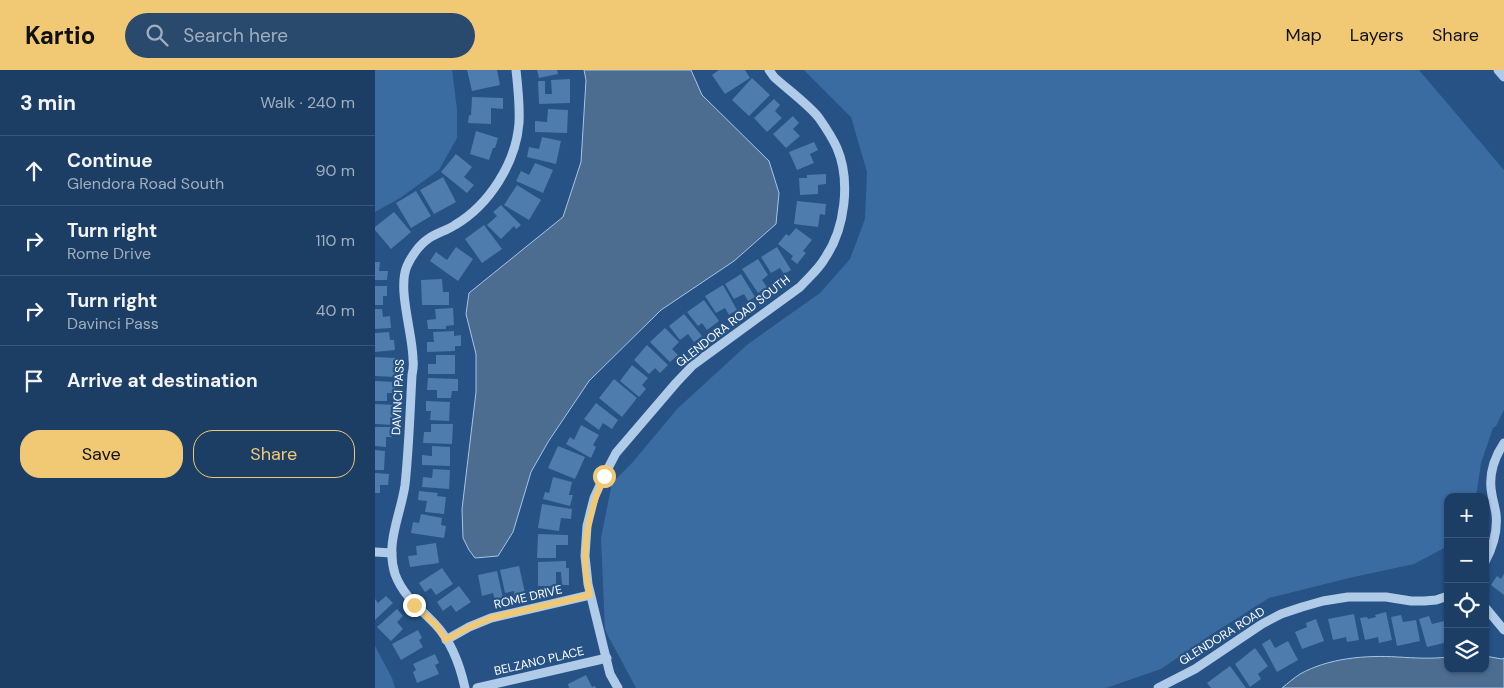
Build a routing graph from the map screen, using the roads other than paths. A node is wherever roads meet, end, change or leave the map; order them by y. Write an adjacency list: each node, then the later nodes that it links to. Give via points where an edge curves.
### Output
1 (516, 70): 7 (street, DAVINCI PASS, via 519,125 512,153 495,188 475,210 455,225 427,239 406,267 404,287 413,360 405,486)
2 (769, 70): 9 (street, GLENDORA ROAD SOUTH, via 817,116 838,150 844,207 833,246 825,260 799,287 693,365 616,453 594,498 587,526 585,556)
3 (1498, 70): 4 (street)
4 (1504, 77)
5 (1504, 443): 8 (street, via 1492,469 1496,526)
6 (375, 552): 7 (street)
7 (391, 552): 13 (street, DAVINCI PASS, via 395,574 402,587)
8 (1489, 555)
9 (590, 595): 13 (street, ROME DRIVE, via 491,618); 14 (street, GLENDORA ROAD SOUTH)
10 (1444, 597): 15 (street, GLENDORA ROAD, via 1411,601 1348,597 1302,606 1261,624)
11 (1489, 612): 12 (street)
12 (1504, 630)
13 (446, 640): 16 (street, DAVINCI PASS, via 463,676)
14 (607, 658): 17 (street, BELZANO PLACE); 18 (street, GLENDORA ROAD SOUTH, via 610,674)
15 (1169, 685): 19 (street, GLENDORA ROAD)
16 (465, 688)
17 (477, 688)
18 (618, 688)
19 (1158, 688)

